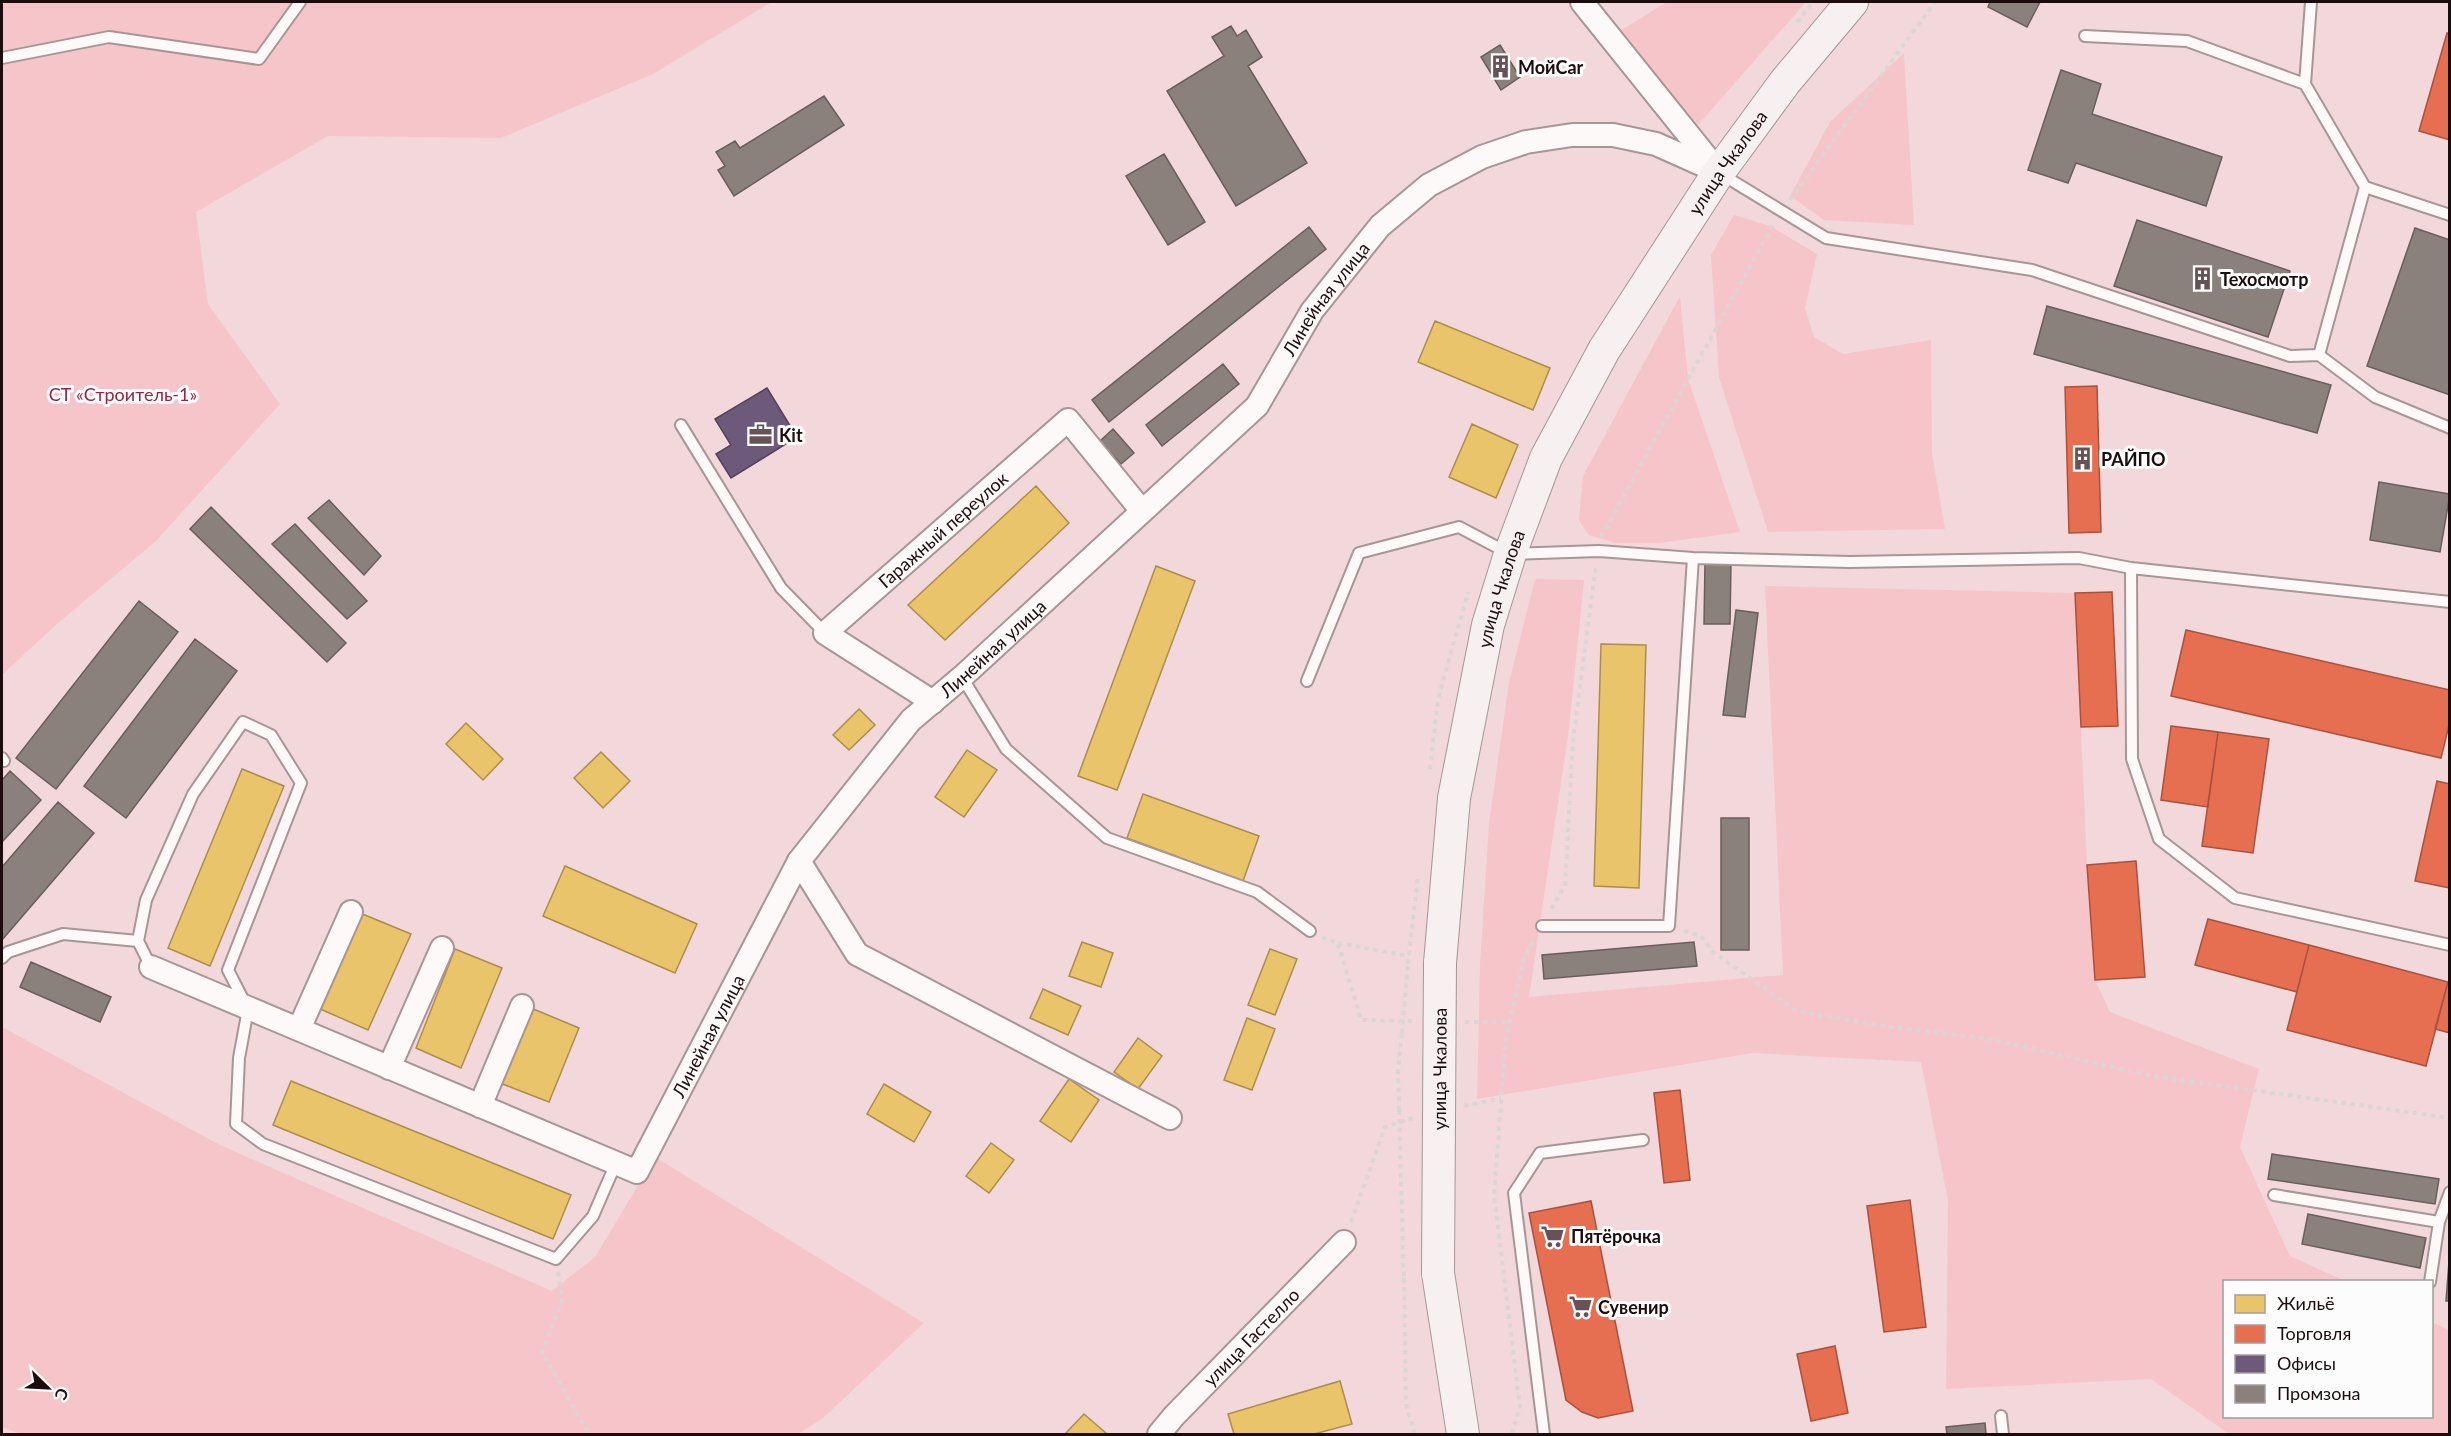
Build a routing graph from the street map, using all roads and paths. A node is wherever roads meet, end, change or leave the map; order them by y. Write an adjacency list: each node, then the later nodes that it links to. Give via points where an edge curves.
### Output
1 (300, 2): 7 (lane, via 259,59 109,37)
2 (1582, 2): 9 (street)
3 (1852, 2): 9 (main road, улица Чкалова, via 1785,82)
4 (1935, 2): 11 (path)
5 (2312, 2): 8 (lane)
6 (2085, 36): 8 (lane, via 2187,41)
7 (2, 58)
8 (2305, 84): 10 (lane)
9 (1719, 172): 11 (lane); 16 (street, Линейная улица, via 1656,144 1613,135 1572,135 1526,142 1482,157 1429,185 1380,226 1312,311 1257,406); 18 (main road, улица Чкалова, via 1599,360 1546,458)
10 (2365, 187): 12 (lane); 13 (lane)
11 (1781, 212): 13 (lane, via 1826,238 2032,270 2290,356); 17 (path, via 1602,532)
12 (2450, 215)
13 (2319, 355): 15 (lane, via 2375,397)
14 (681, 425): 22 (lane, via 781,588)
15 (2450, 428)
16 (1142, 512): 22 (street, Гаражный переулок, via 1068,420); 23 (street, Линейная улица)
17 (1599, 551): 18 (lane); 19 (lane); 28 (path, via 1573,740 1565,886)
18 (1510, 554): 24 (lane, via 1459,527 1359,553); 64 (main road, улица Чкалова, bridge, via 1488,626 1454,798 1440,963 1438,1273)
19 (1693, 558): 20 (lane, via 1851,562 2079,558); 29 (lane)
20 (2131, 568): 21 (lane); 33 (lane, via 2132,759 2159,839 2235,898)
21 (2450, 602)
22 (825, 633): 25 (street)
23 (962, 677): 25 (street, Линейная улица); 30 (lane, via 1006,749 1107,838 1257,892)
24 (1306, 681)
25 (933, 702): 26 (street, Линейная улица, via 912,720)
26 (799, 861): 50 (street, via 857,954); 53 (street, Линейная улица, via 637,1172)
27 (351, 912): 44 (street)
28 (1542, 926): 29 (lane); 43 (path, via 1524,958)
29 (1669, 926): 51 (path, via 1701,936 1714,953 1797,1011 1990,1039 2152,1076)
30 (1310, 931): 32 (path)
31 (138, 941): 36 (lane, via 63,934 8,952); 38 (lane); 40 (lane, via 146,900 194,794 243,722 271,735 301,783 228,970)
32 (1338, 943): 35 (path); 41 (path, via 1361,1020)
33 (2450, 945)
34 (442, 948): 45 (street)
35 (1409, 956)
36 (2, 958)
37 (1408, 964): 63 (path, bridge, via 1398,1071 1406,1405)
38 (151, 967): 40 (street, Линейная улица)
39 (522, 1006): 47 (street)
40 (248, 1008): 44 (street, Линейная улица); 58 (lane, via 239,1058 236,1124 263,1144)
41 (1418, 1021)
42 (1464, 1022): 43 (path)
43 (1509, 1022): 46 (path)
44 (300, 1029): 45 (street, Линейная улица)
45 (389, 1068): 47 (street, Линейная улица)
46 (1501, 1098): 48 (path); 65 (path, via 1494,1195 1520,1407)
47 (480, 1106): 53 (street, Линейная улица)
48 (1455, 1108)
49 (1420, 1116): 57 (path, via 1385,1127)
50 (1170, 1118)
51 (2450, 1118)
52 (1643, 1140): 66 (lane, via 1540,1153 1514,1193)
53 (616, 1163): 58 (lane, via 593,1216)
54 (2450, 1192): 56 (lane)
55 (2274, 1195): 56 (lane)
56 (2439, 1222): 59 (lane)
57 (1344, 1242): 62 (street, улица Гастелло)
58 (556, 1259): 61 (path, via 562,1301 542,1352)
59 (2430, 1280)
60 (2001, 1416): 67 (lane)
61 (590, 1434)
62 (1159, 1434)
63 (1415, 1434)
64 (1463, 1434)
65 (1512, 1434)
66 (1544, 1434)
67 (2003, 1434)

